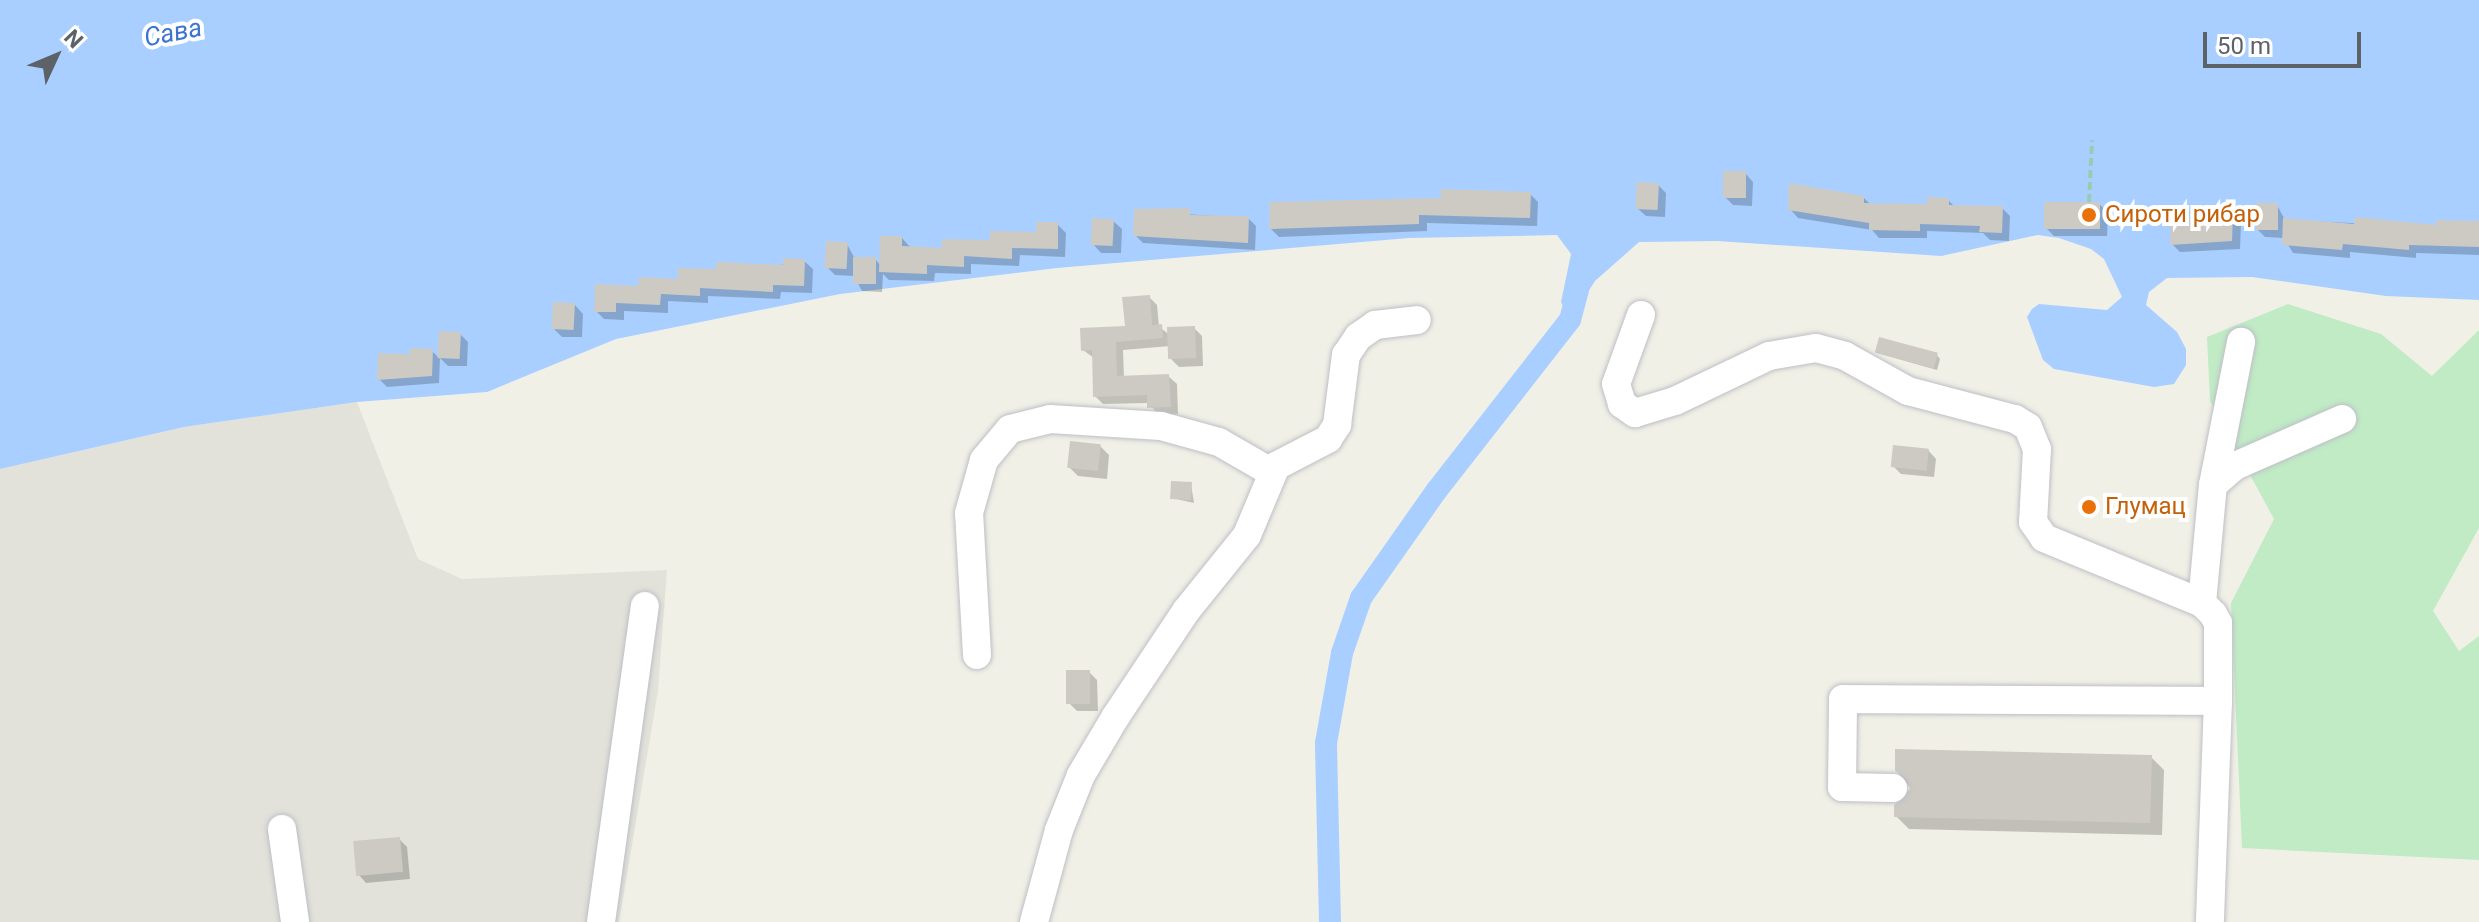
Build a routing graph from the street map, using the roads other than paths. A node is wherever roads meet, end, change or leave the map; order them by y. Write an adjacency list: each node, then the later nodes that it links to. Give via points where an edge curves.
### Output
1 (1641, 315): 7 (lane, via 1616,384 1622,404 1635,413 1675,401 1769,356 1816,348 1845,356 1908,391 2028,427 2037,449 2033,522 2044,538)
2 (1417, 320): 5 (lane, via 1375,325 1358,337 1346,355 1337,425 1328,439)
3 (2241, 342): 6 (lane)
4 (2342, 419): 6 (lane, via 2235,466)
5 (1271, 472): 9 (lane, via 1219,442 1161,426 1050,419 1010,429 984,460 969,513); 15 (lane, via 1247,535 1186,611 1081,775 1055,842)
6 (2213, 485): 7 (lane)
7 (2202, 603): 10 (lane, via 2218,623)
8 (645, 606): 14 (lane)
9 (977, 655)
10 (2218, 701): 11 (lane, via 1843,699 1842,787); 16 (lane)
11 (1893, 788)
12 (282, 829): 13 (lane)
13 (295, 922)
14 (601, 922)
15 (1034, 922)
16 (2210, 922)

